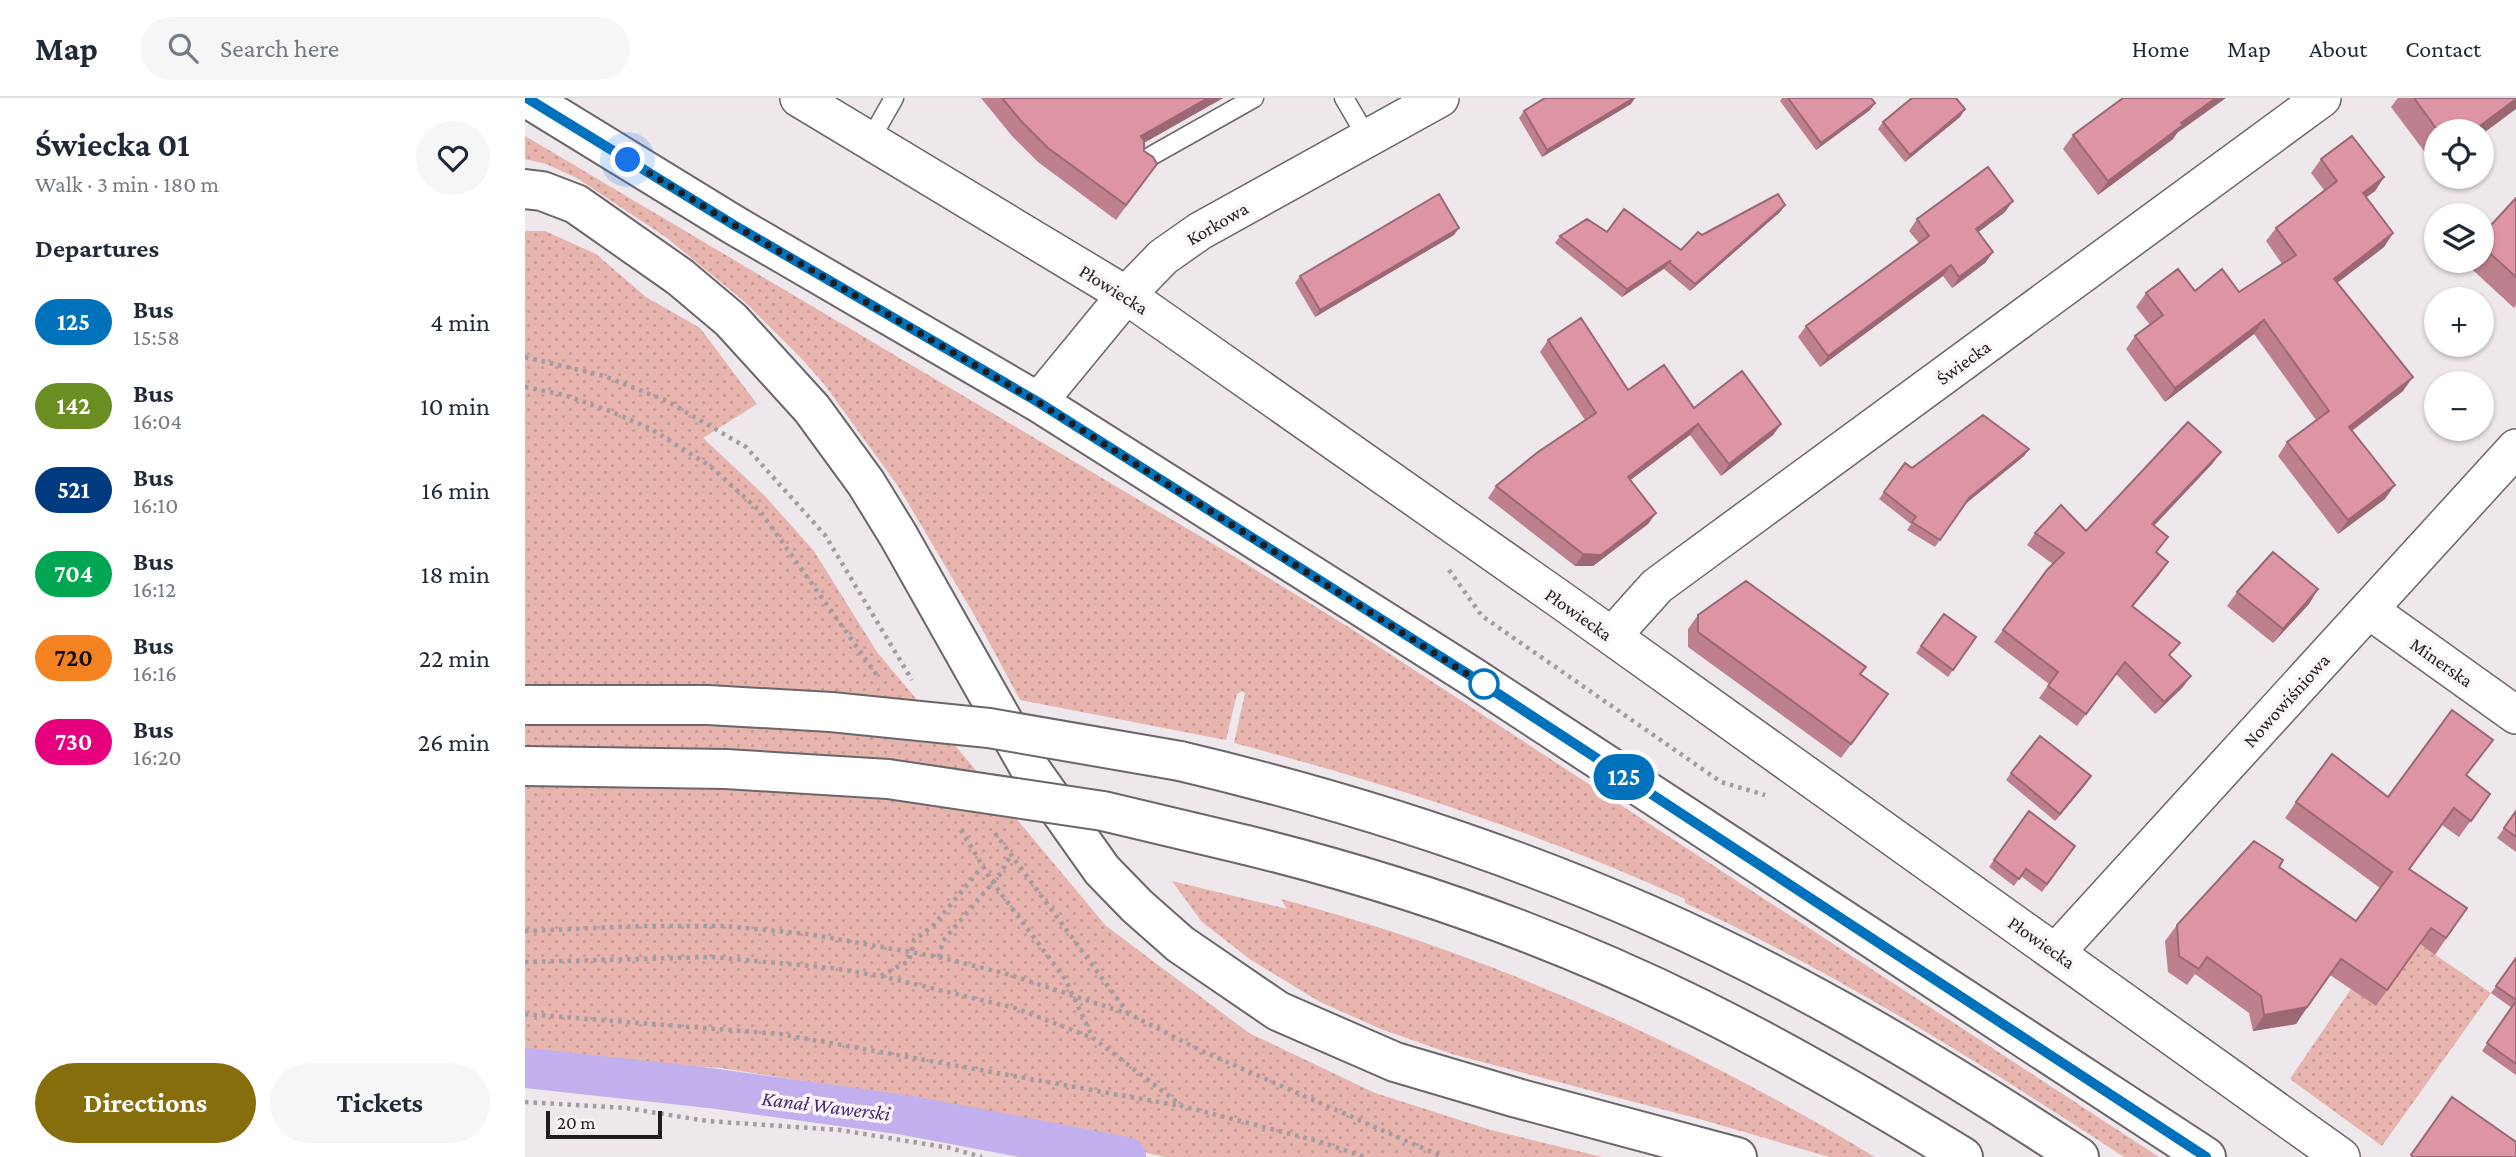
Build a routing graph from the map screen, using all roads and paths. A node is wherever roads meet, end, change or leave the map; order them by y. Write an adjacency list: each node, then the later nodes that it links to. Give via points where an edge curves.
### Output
1 (527, 98): 14 (main road)
2 (799, 98): 9 (street, Płowiecka)
3 (894, 98): 9 (lane)
4 (1254, 98): 10 (lane)
5 (1344, 98): 8 (lane)
6 (1440, 98): 8 (street, Korkowa)
7 (2322, 98): 17 (street, Świecka, via 1657,586)
8 (1368, 139): 12 (street, Korkowa, via 1200,231 1163,257)
9 (870, 141): 12 (street, Płowiecka)
10 (1144, 160)
11 (525, 189): 40 (main road, via 576,204 680,277 731,320 812,409 898,535 1029,767 1102,870 1180,944 1278,1011 1395,1062)
12 (1126, 295): 14 (street, Korkowa); 17 (street, Płowiecka)
13 (525, 387): 18 (path, via 564,394 611,411 651,429 710,466 760,511)
14 (1038, 402): 43 (main road, via 1471,676)
15 (2516, 448): 16 (street, Nowowiśniowa)
16 (2369, 610): 20 (street, Minerska); 29 (street, Nowowiśniowa)
17 (1612, 636): 29 (street, Płowiecka)
18 (885, 686)
19 (525, 705): 42 (main road, bridge, via 708,705 989,728 1180,761 1281,786 1473,845 1651,916 1800,989 1952,1076)
20 (2516, 715)
21 (525, 766): 22 (main road)
22 (591, 768): 23 (main road); 41 (main road, bridge, via 726,769 888,779 1103,811 1398,888 1524,932 1697,1007 1875,1103)
23 (525, 782)
24 (994, 832): 25 (path)
25 (1011, 854): 30 (path, via 1002,873 943,941); 34 (path)
26 (982, 867): 28 (path, via 933,926 914,940)
27 (525, 931): 28 (path, via 725,926)
28 (911, 951): 30 (path); 32 (path, via 909,961)
29 (2056, 952): 44 (street, Płowiecka)
30 (939, 957): 34 (path)
31 (525, 962): 32 (path, via 712,957)
32 (880, 976): 35 (path, via 1015,1008)
33 (525, 1014): 37 (path, via 780,1034)
34 (1129, 1014): 39 (path)
35 (1093, 1038)
36 (525, 1102): 38 (path, via 840,1130)
37 (1182, 1106)
38 (982, 1157)
39 (1443, 1157)
40 (1737, 1157)
41 (1962, 1157)
42 (2079, 1157)
43 (2206, 1157)
44 (2341, 1157)

